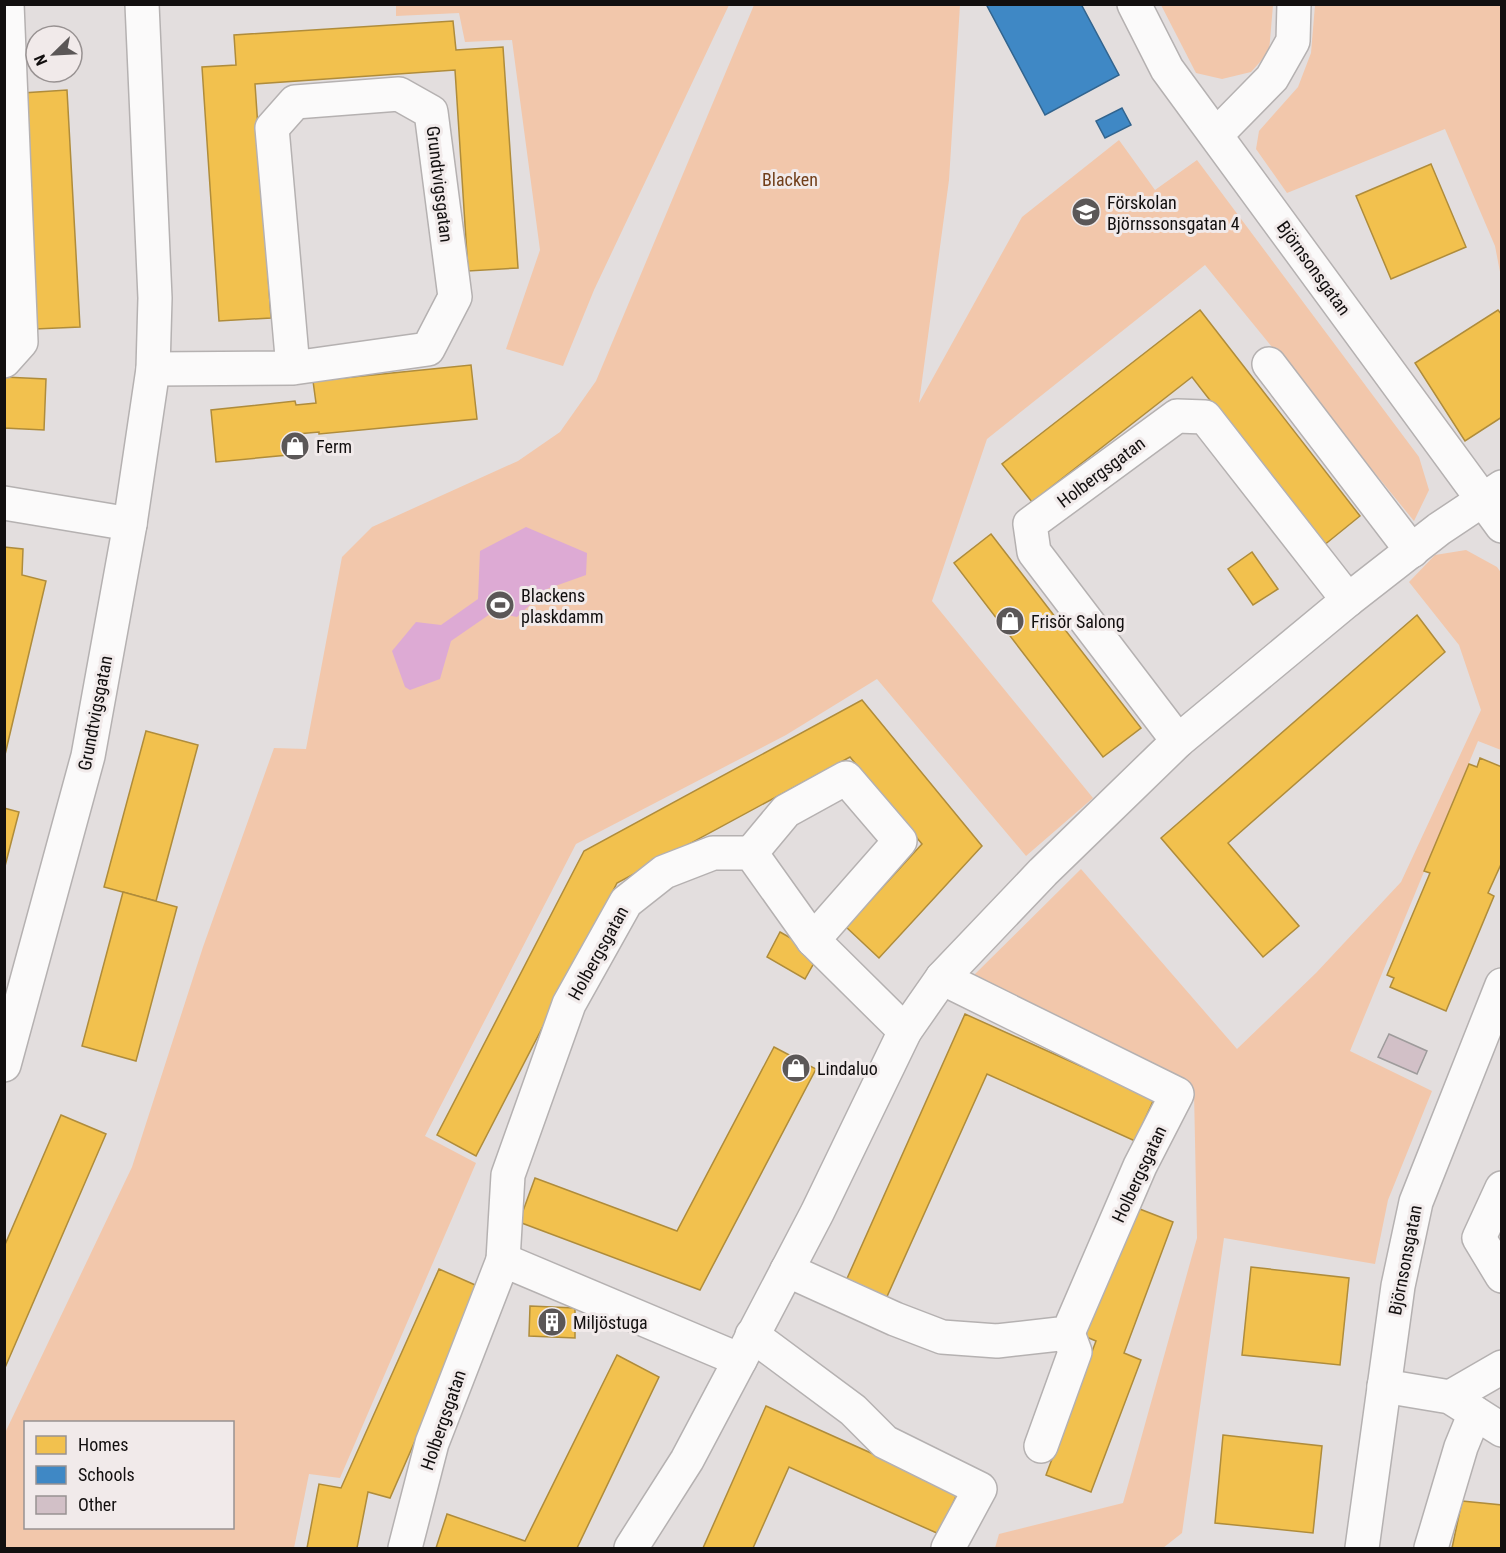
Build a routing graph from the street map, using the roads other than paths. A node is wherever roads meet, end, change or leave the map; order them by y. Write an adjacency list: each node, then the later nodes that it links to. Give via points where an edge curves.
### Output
1 (7, 4): 5 (street)
2 (142, 4): 10 (street, Grundtvigsgatan, via 155,298)
3 (1134, 4): 6 (street, Björnsonsgatan, via 1167,69)
4 (1294, 4): 6 (street, via 1293,41 1272,78)
5 (8, 113): 7 (street, via 21,342)
6 (1216, 134): 11 (street, Björnsonsgatan)
7 (4, 361)
8 (1269, 364): 15 (street)
9 (293, 368): 9 (street, Grundtvigsgatan, via 429,349 455,297 431,112 399,94 295,102 272,128); 10 (street, Grundtvigsgatan)
10 (153, 369): 13 (street, Grundtvigsgatan)
11 (1492, 493): 14 (street, Björnsonsgatan); 15 (street)
12 (4, 503): 13 (street)
13 (130, 524): 23 (street, Grundtvigsgatan, via 88,756)
14 (1502, 526)
15 (1412, 550): 16 (street)
16 (1348, 600): 17 (street); 17 (street, Holbergsgatan, via 1205,417 1177,416 1030,524 1034,552)
17 (1178, 741): 20 (street, via 1043,872)
18 (751, 853): 19 (street); 19 (street, via 786,812 846,778 900,841); 25 (street, Holbergsgatan, via 713,853 664,872 626,902 569,1004 508,1175)
19 (813, 940): 22 (street)
20 (942, 978): 22 (street); 28 (street, Holbergsgatan, via 1177,1094 1140,1166)
21 (1502, 985): 31 (street, Björnsonsgatan, via 1416,1202)
22 (905, 1031): 26 (street)
23 (6, 1056)
24 (1502, 1188): 27 (street, via 1479,1238)
25 (503, 1260): 29 (street); 34 (street, Holbergsgatan, via 432,1443)
26 (786, 1270): 28 (street, via 942,1337 997,1341); 29 (street)
27 (1502, 1276)
28 (1068, 1333): 33 (street, via 1075,1352)
29 (746, 1347): 35 (street, via 687,1460); 36 (street, via 853,1410 885,1442 980,1489)
30 (1502, 1367): 32 (street)
31 (1383, 1386): 32 (street); 37 (street, Björnsonsgatan)
32 (1476, 1414): 38 (street, via 1461,1447)
33 (1041, 1446)
34 (405, 1548)
35 (631, 1548)
36 (948, 1548)
37 (1362, 1548)
38 (1431, 1548)

